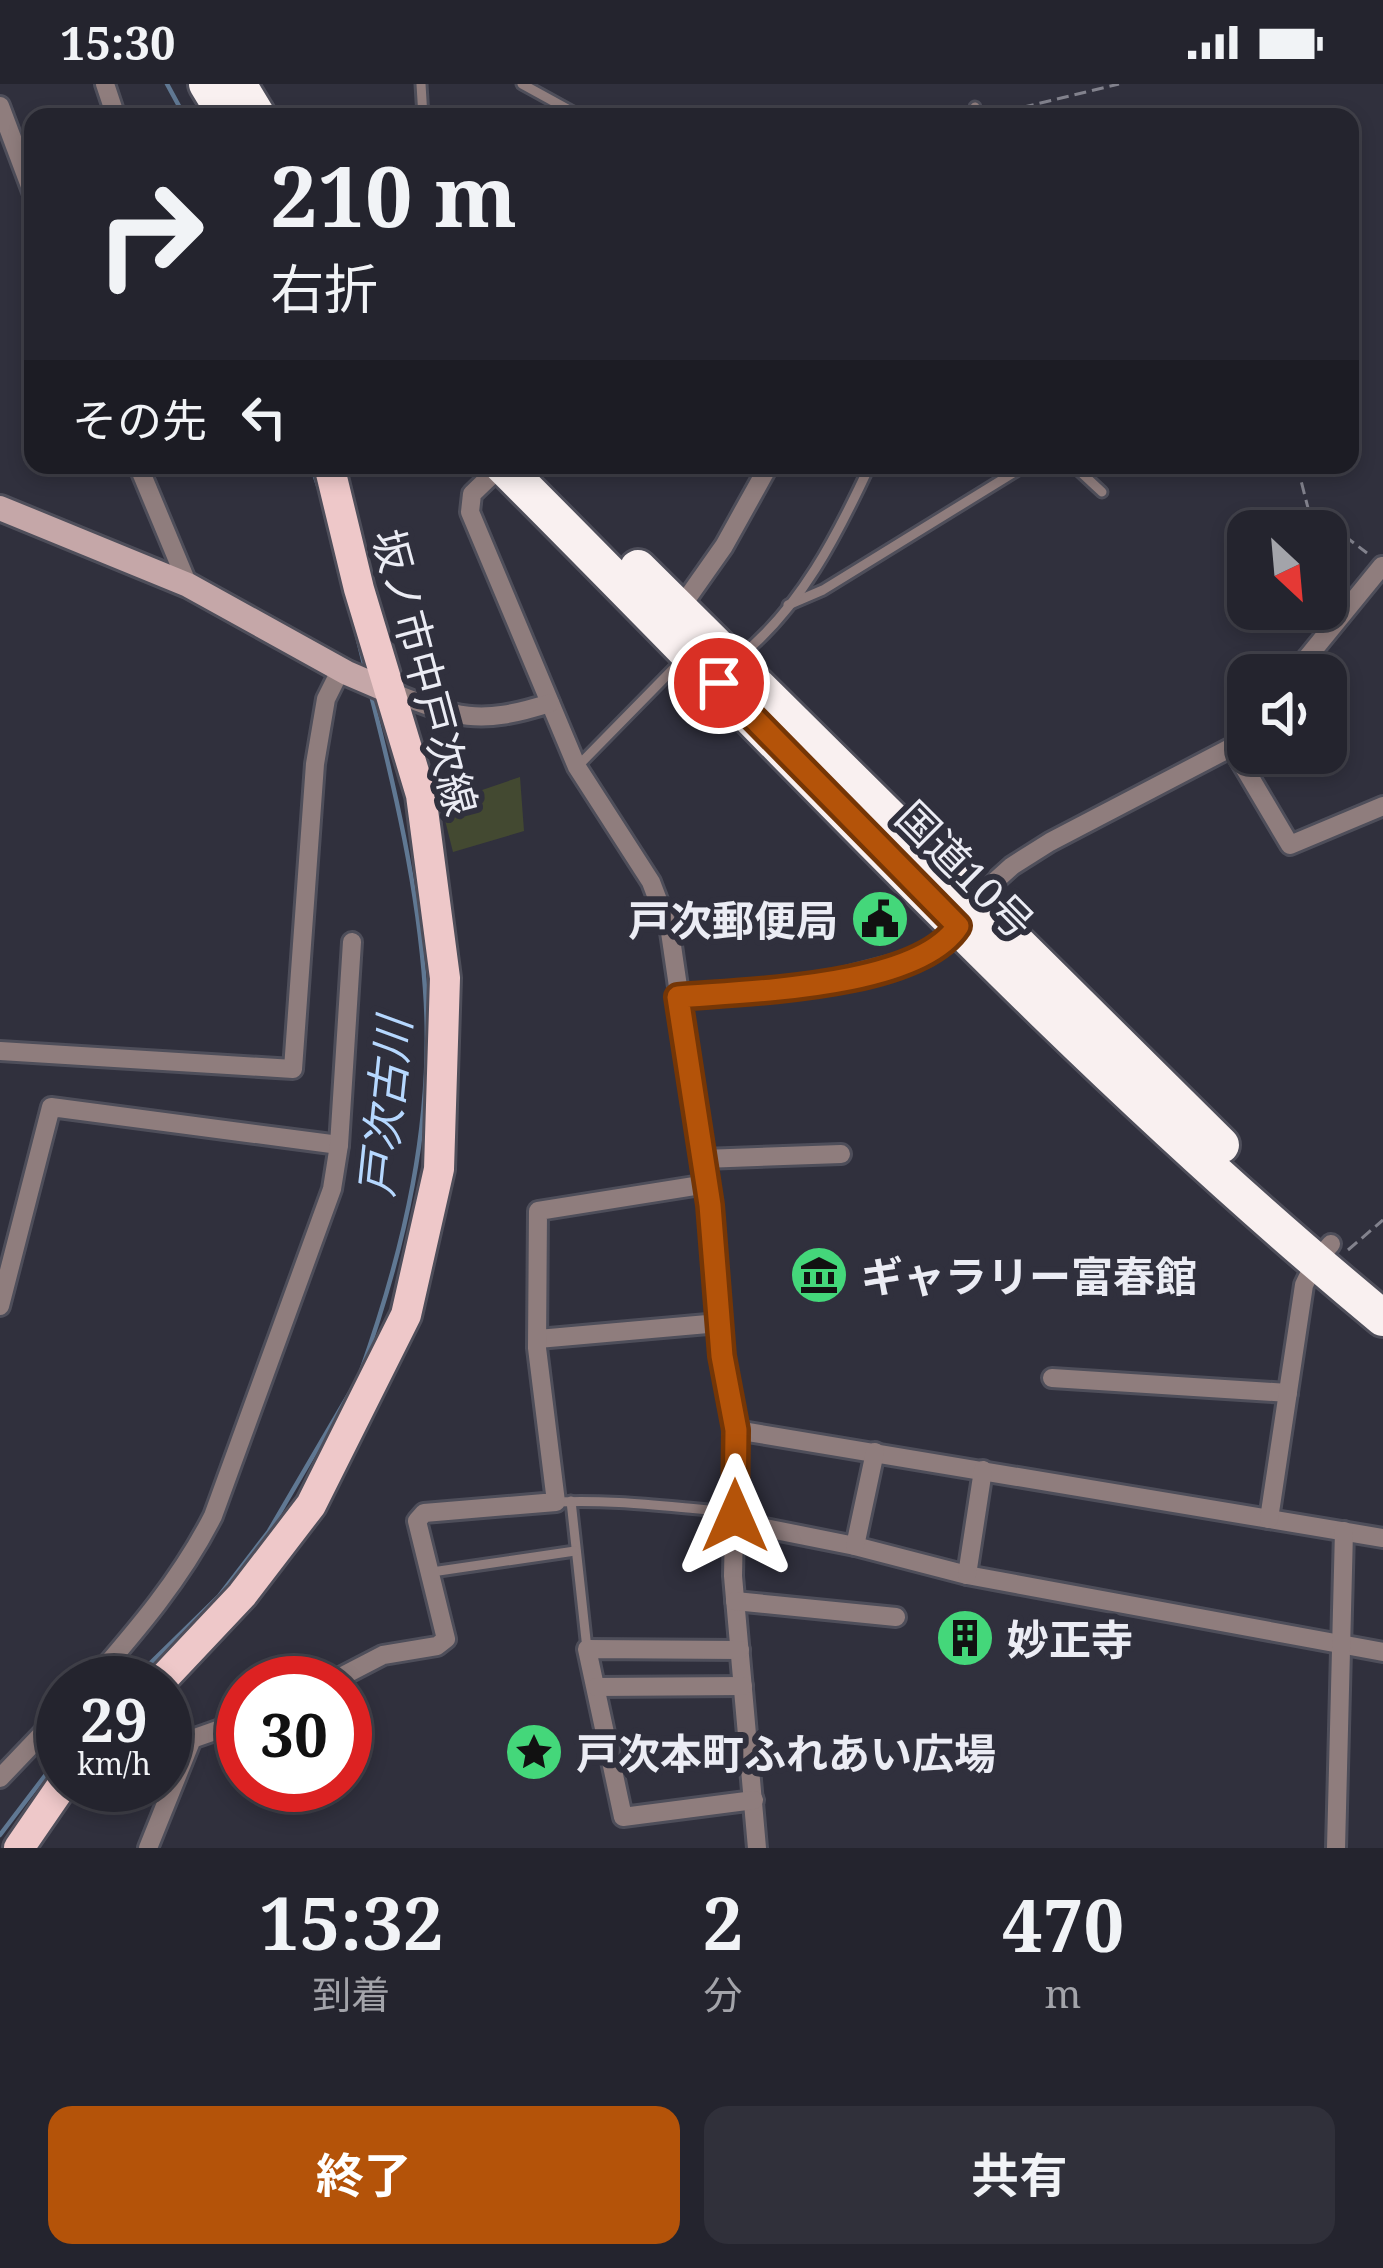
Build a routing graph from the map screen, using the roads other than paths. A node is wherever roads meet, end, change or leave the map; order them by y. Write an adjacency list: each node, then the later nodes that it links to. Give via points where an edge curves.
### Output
1 (522, 84): 3 (lane)
2 (0, 106): 4 (street)
3 (566, 108)
4 (24, 170)
5 (142, 474): 17 (street)
6 (331, 474): 24 (main road, 坂ノ市中戸次線)
7 (493, 474): 25 (street, via 472,494 470,512)
8 (511, 474): 20 (highway, 国道10号)
9 (541, 474): 19 (highway, 国道10号)
10 (764, 474): 19 (street)
11 (866, 474): 18 (lane, via 838,536)
12 (1011, 474): 18 (lane)
13 (1083, 474): 14 (lane)
14 (1102, 492)
15 (0, 508): 17 (street)
16 (1382, 566): 21 (street)
17 (188, 584): 23 (street)
18 (788, 605): 22 (lane)
19 (681, 607): 22 (highway, 国道10号)
20 (689, 652): 27 (lane); 30 (highway, 国道10号)
21 (1310, 654)
22 (734, 661): 30 (highway, 国道10号)
23 (344, 671): 24 (street); 33 (street, via 326,699 315,764 293,1069)
24 (383, 689): 25 (street, via 475,718); 65 (main road, 坂ノ市中戸次線, via 421,795 445,978 439,1169 406,1315 310,1504)
25 (550, 703): 27 (street)
26 (1227, 750): 30 (street, via 1050,842 990,883)
27 (578, 767): 32 (street, via 651,882 670,932)
28 (1248, 774): 29 (street, via 1290,845)
29 (1383, 806)
30 (965, 914): 32 (street, via 948,942 881,970 810,986); 38 (highway, 国道10号)
31 (352, 942): 34 (street)
32 (678, 997): 36 (street)
33 (0, 1051)
34 (339, 1145): 40 (street, via 51,1107); 64 (street, via 332,1189 213,1516 190,1561)
35 (841, 1154): 36 (street)
36 (703, 1160): 37 (street)
37 (706, 1184): 42 (street); 43 (street, via 538,1211)
38 (1330, 1254): 39 (highway, 国道10号); 41 (highway, 国道10号); 45 (street, via 1304,1285)
39 (1383, 1287)
40 (0, 1306)
41 (1383, 1318)
42 (719, 1323): 43 (street); 46 (street)
43 (538, 1339): 49 (street, via 544,1430)
44 (1052, 1378): 45 (street)
45 (1288, 1393): 51 (street)
46 (736, 1430): 47 (street); 50 (street)
47 (875, 1452): 48 (street); 54 (street)
48 (983, 1470): 51 (street); 57 (street)
49 (564, 1502): 50 (lane, via 608,1499); 55 (lane); 56 (street, via 424,1513 417,1521)
50 (735, 1517): 54 (street); 58 (street)
51 (1269, 1519): 52 (street)
52 (1344, 1531): 53 (street); 60 (street)
53 (1383, 1538)
54 (855, 1546): 57 (street)
55 (575, 1551): 56 (lane); 61 (lane)
56 (429, 1572): 66 (street, via 446,1639)
57 (967, 1574): 60 (street)
58 (735, 1601): 59 (street); 62 (street)
59 (896, 1617)
60 (1339, 1642): 63 (street); 77 (street)
61 (587, 1649): 62 (street); 68 (street)
62 (740, 1650): 67 (street)
63 (1383, 1652)
64 (114, 1656)
65 (184, 1656)
66 (372, 1660)
67 (743, 1686): 68 (street); 72 (street)
68 (596, 1687): 72 (street, via 623,1817)
69 (216, 1731): 75 (street, via 192,1739)
70 (36, 1740): 71 (street)
71 (0, 1778)
72 (754, 1799): 76 (street)
73 (44, 1812): 74 (main road)
74 (19, 1848)
75 (148, 1848)
76 (757, 1848)
77 (1336, 1848)

